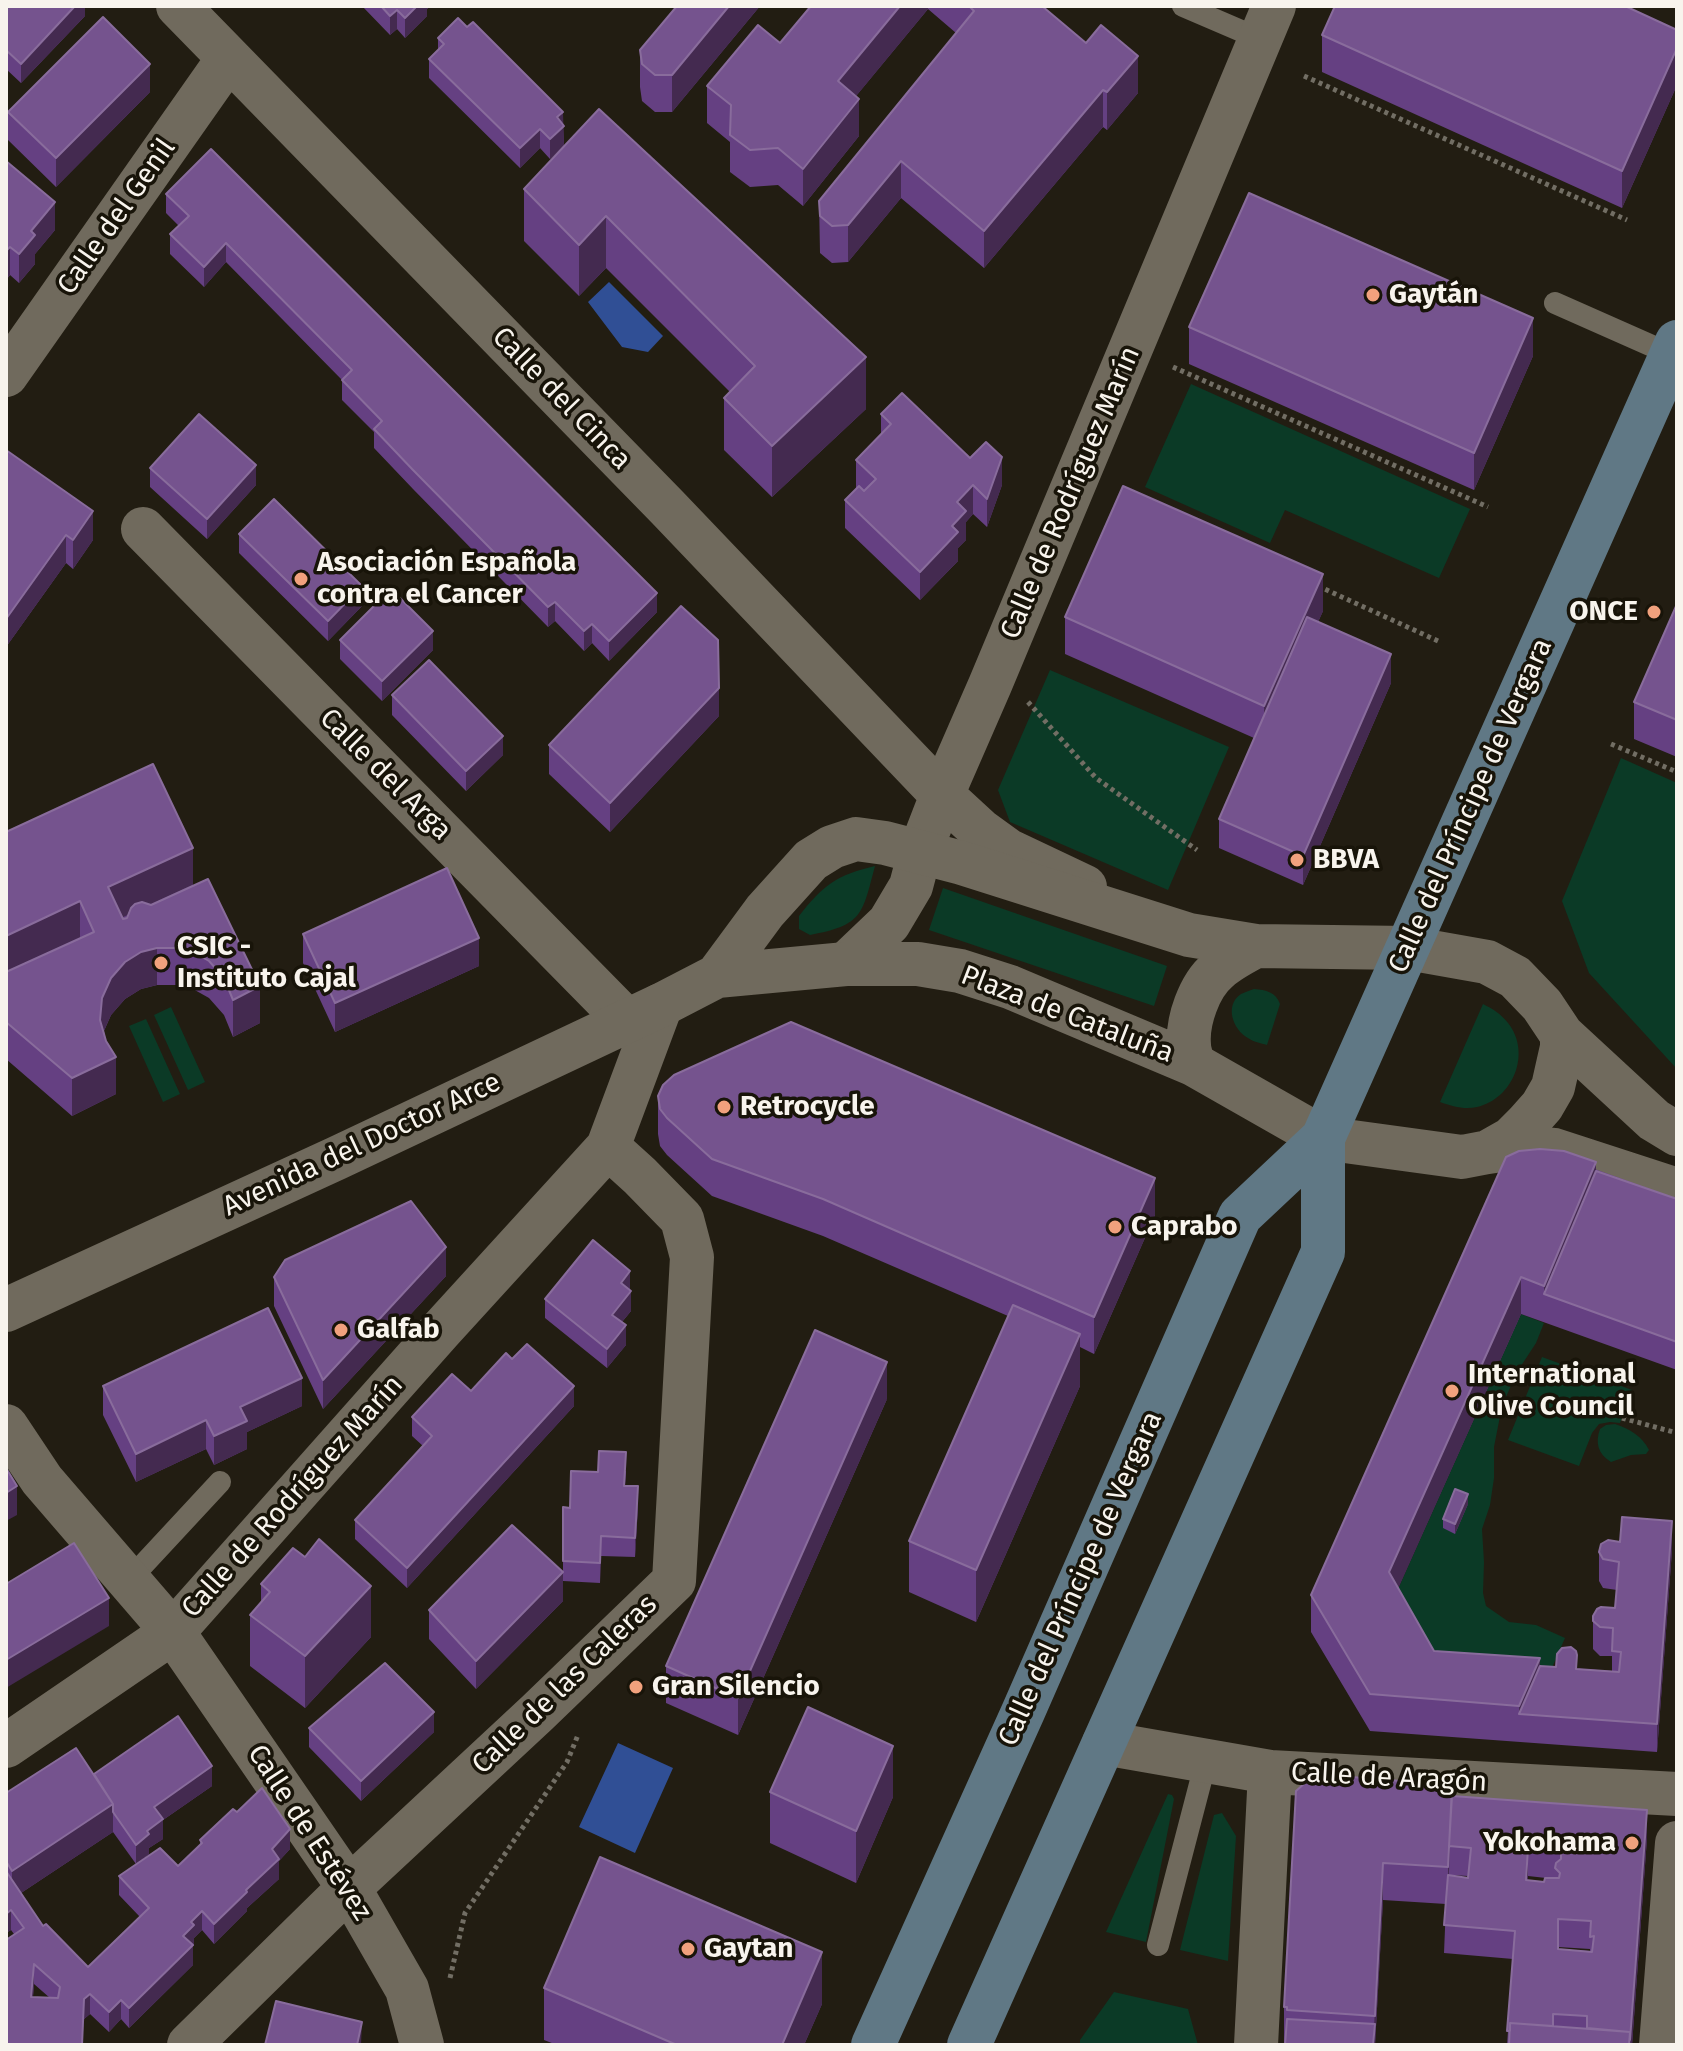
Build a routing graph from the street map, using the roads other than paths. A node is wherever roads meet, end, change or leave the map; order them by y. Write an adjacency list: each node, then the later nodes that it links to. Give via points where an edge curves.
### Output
1 (178, 6): 4 (street, Calle del Cinca)
2 (1183, 6): 3 (lane)
3 (1267, 22): 9 (street, Calle de Rodríguez Marín)
4 (228, 59): 7 (street, Calle del Genil); 9 (street, Calle del Cinca)
5 (1555, 303): 6 (lane)
6 (1675, 351): 13 (main road, Calle del Príncipe de Vergara)
7 (6, 375)
8 (143, 529): 16 (street, Calle del Arga)
9 (942, 795): 10 (street, Calle de Rodríguez Marín); 11 (street, via 1009,851)
10 (920, 852): 11 (street); 14 (street, Calle de Rodríguez Marín, via 911,886 889,923); 15 (street, Avenida del Doctor Arce, via 856,839 832,847 811,860 765,911)
11 (1170, 928): 12 (street)
12 (1256, 946): 13 (street); 18 (street, Plaza de Cataluña, via 1216,971 1204,987 1191,1024)
13 (1408, 948): 17 (street, via 1487,962 1515,977); 20 (main road, Calle del Príncipe de Vergara)
14 (846, 964): 15 (street, Avenida del Doctor Arce); 18 (street, Plaza de Cataluña, via 918,964 960,971)
15 (717, 976): 16 (street, Avenida del Doctor Arce)
16 (644, 1013): 21 (street, Calle de Rodríguez Marín); 24 (street, Avenida del Doctor Arce)
17 (1562, 1035): 19 (street); 22 (street, via 1553,1087 1542,1106 1511,1139)
18 (1193, 1064): 20 (street, Plaza de Cataluña)
19 (1669, 1133)
20 (1323, 1138): 22 (street, Plaza de Cataluña, via 1462,1157); 29 (main road, Calle del Príncipe de Vergara, via 1323,1252); 39 (main road, Calle del Príncipe de Vergara, via 1240,1216)
21 (608, 1147): 28 (street, Calle de Rodríguez Marín); 35 (street, Calle de las Caleras, via 682,1219 692,1257 674,1581)
22 (1488, 1152): 23 (street, Plaza de Cataluña, via 1554,1150)
23 (1677, 1190)
24 (6, 1310)
25 (6, 1426): 27 (street, Calle de Estévez, via 42,1480)
26 (220, 1482): 27 (lane)
27 (129, 1580): 28 (street, Calle de Estévez)
28 (173, 1632): 30 (street, Calle de Rodríguez Marín); 35 (street, Calle de Estévez)
29 (1104, 1743): 31 (street, Calle de Aragón); 40 (main road, Calle del Príncipe de Vergara)
30 (6, 1746)
31 (1206, 1761): 32 (street, Calle de Aragón); 36 (lane)
32 (1270, 1772): 33 (street, Calle de Aragón); 41 (street)
33 (1677, 1794)
34 (1677, 1843): 42 (street)
35 (349, 1888): 37 (street, Calle de las Caleras); 38 (street, Calle de Estévez, via 407,1989)
36 (1158, 1945)
37 (189, 2045)
38 (422, 2045)
39 (873, 2045)
40 (969, 2045)
41 (1256, 2045)
42 (1661, 2045)

